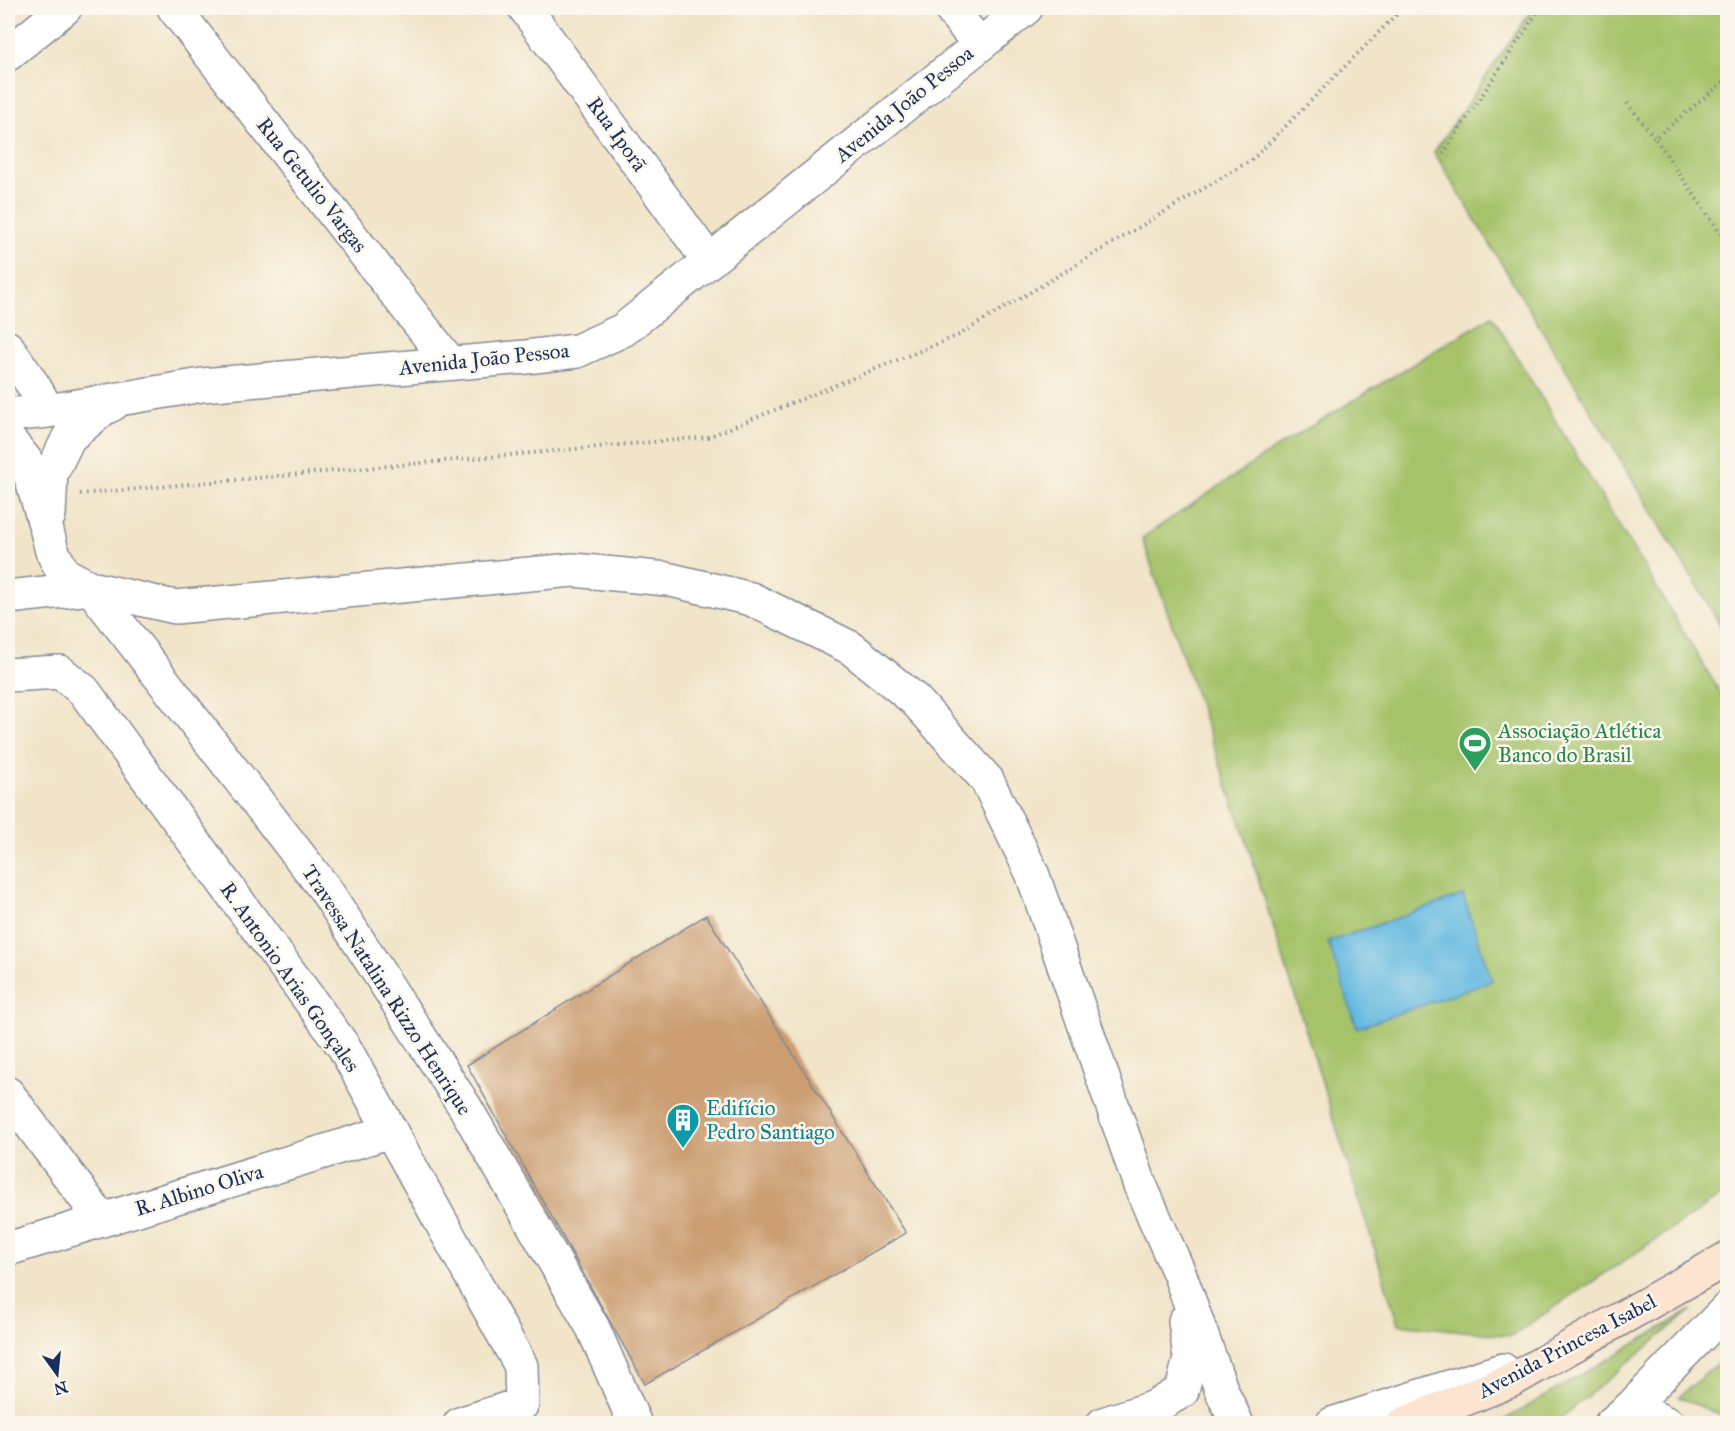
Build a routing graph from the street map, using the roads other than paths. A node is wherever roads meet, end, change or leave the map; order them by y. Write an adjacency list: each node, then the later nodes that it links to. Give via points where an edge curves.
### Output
1 (65, 8): 7 (street)
2 (174, 8): 10 (street, Rua Getulio Vargas)
3 (525, 8): 8 (street, Rua Iporã)
4 (950, 8): 6 (street)
5 (1026, 8): 6 (street, Avenida João Pessoa)
6 (979, 44): 8 (street, Avenida João Pessoa)
7 (8, 54)
8 (709, 261): 10 (street, Avenida João Pessoa, via 622,330 577,351)
9 (8, 348): 12 (street)
10 (450, 363): 11 (street, Avenida João Pessoa, via 202,385)
11 (129, 397): 12 (street, Avenida João Pessoa); 15 (street, via 103,409 69,437 51,474)
12 (48, 411): 13 (street, Avenida João Pessoa)
13 (8, 415)
14 (8, 439): 15 (street, via 26,461)
15 (47, 531): 16 (street, via 64,574)
16 (91, 588): 17 (street); 24 (street, via 175,607 573,570 667,579 751,599 850,648 915,700 987,780 1032,873 1140,1185); 29 (street, Travessa Natalina Rizzo Henrique, via 331,899 512,1187 593,1328)
17 (8, 597)
18 (8, 675): 20 (street, R. Antonio Arias Gonçales, via 60,672 84,692 344,1047)
19 (8, 1094): 21 (street)
20 (391, 1131): 21 (street, R. Albino Oliva); 28 (street, R. Antonio Arias Gonçales, via 521,1366 522,1404)
21 (101, 1220): 22 (street, R. Albino Oliva)
22 (8, 1249)
23 (1728, 1258): 26 (main road, Avenida Princesa Isabel)
24 (1180, 1275): 30 (street, via 1190,1358 1182,1390 1155,1407); 31 (street)
25 (1728, 1308): 27 (street)
26 (1568, 1349): 32 (street); 33 (main road, Avenida Princesa Isabel, via 1512,1380)
27 (1621, 1415): 34 (street)
28 (460, 1424)
29 (635, 1424)
30 (1103, 1424)
31 (1237, 1424)
32 (1332, 1424)
33 (1403, 1424)
34 (1668, 1424)

